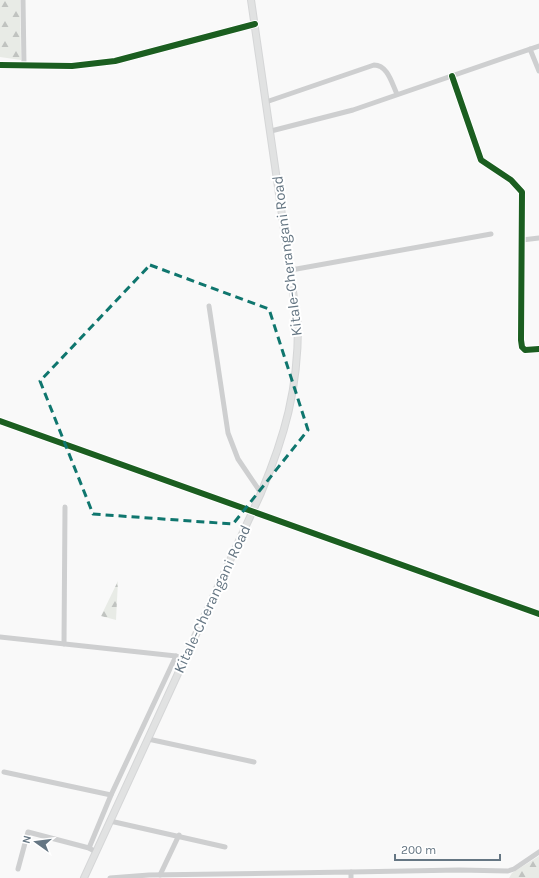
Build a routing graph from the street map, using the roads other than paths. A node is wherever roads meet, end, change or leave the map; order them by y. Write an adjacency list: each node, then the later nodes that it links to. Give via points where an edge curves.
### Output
1 (23, 0): 7 (street)
2 (251, 0): 3 (main road, Kitale-Cherangani Road)
3 (255, 24): 7 (street, via 115,61 72,66); 11 (main road, Kitale-Cherangani Road)
4 (539, 46): 5 (street)
5 (530, 49): 8 (street); 9 (street)
6 (0, 65): 7 (street)
7 (24, 65)
8 (539, 71)
9 (452, 76): 10 (street); 15 (street, via 481,160 511,180 522,192)
10 (396, 94): 11 (street, via 385,69 374,65); 12 (street, via 320,120)
11 (266, 102): 12 (main road, Kitale-Cherangani Road)
12 (271, 132): 16 (main road, Kitale-Cherangani Road)
13 (491, 234): 16 (street)
14 (539, 238): 15 (street)
15 (522, 240): 18 (street, via 522,347 527,350)
16 (291, 270): 20 (main road, Kitale-Cherangani Road, via 298,326 297,374 281,441)
17 (209, 306): 20 (street, via 228,433 238,459)
18 (539, 349)
19 (0, 421): 22 (street)
20 (261, 493): 22 (main road, Kitale-Cherangani Road)
21 (65, 507): 25 (street)
22 (252, 511): 23 (street); 27 (main road, Kitale-Cherangani Road)
23 (539, 614)
24 (0, 638): 25 (street)
25 (64, 644): 26 (street)
26 (176, 656): 27 (street); 28 (street)
27 (184, 660): 29 (main road, Kitale-Cherangani Road)
28 (144, 724): 29 (street); 33 (street)
29 (152, 730): 30 (main road, Kitale-Cherangani Road)
30 (148, 739): 31 (street); 34 (main road, Kitale-Cherangani Road)
31 (254, 762)
32 (4, 772): 33 (street)
33 (111, 795): 37 (street)
34 (110, 821): 35 (street); 38 (main road, Kitale-Cherangani Road)
35 (179, 836): 36 (street); 42 (street)
36 (225, 846)
37 (89, 848): 38 (street); 40 (street, via 28,832)
38 (96, 852): 45 (main road, Kitale-Cherangani Road)
39 (539, 852): 41 (street, via 508,871)
40 (18, 869)
41 (350, 872): 42 (street); 47 (street)
42 (160, 875): 44 (street)
43 (128, 877): 44 (street); 46 (street)
44 (148, 877)
45 (84, 878)
46 (110, 878)
47 (351, 878)

